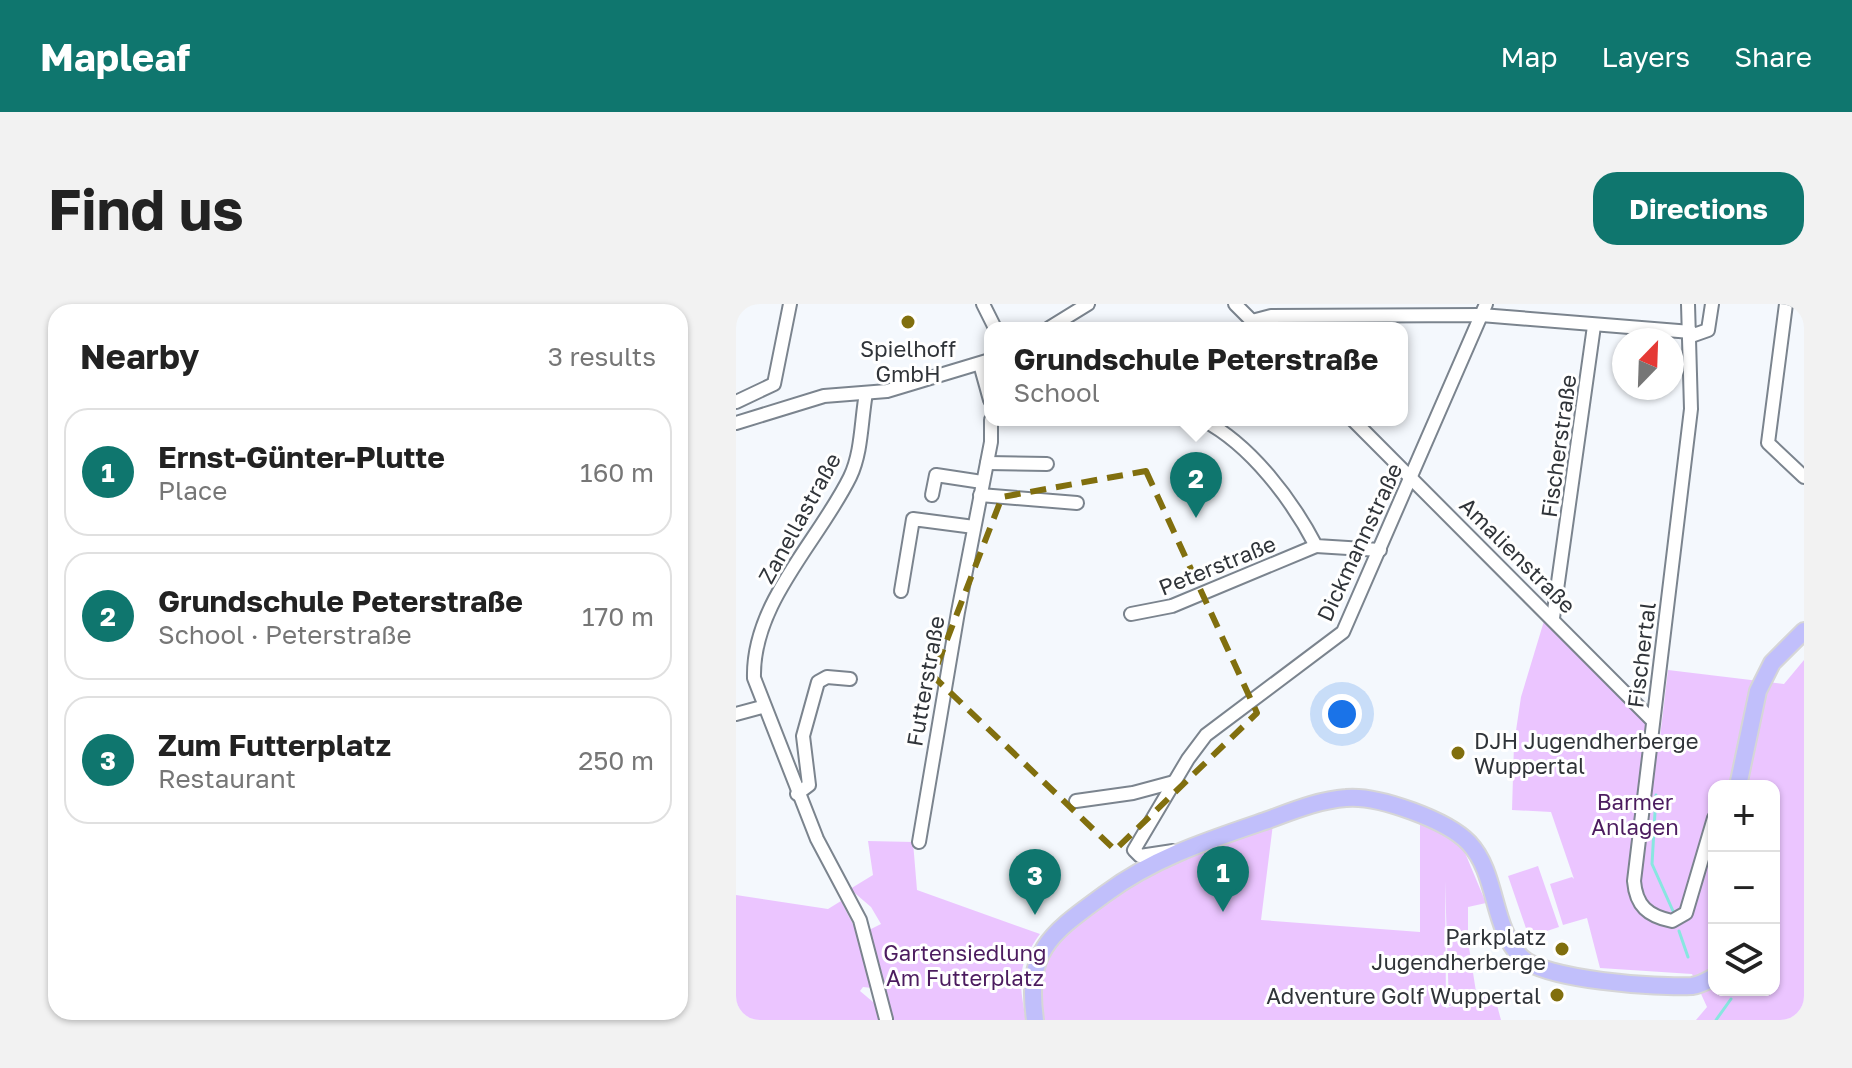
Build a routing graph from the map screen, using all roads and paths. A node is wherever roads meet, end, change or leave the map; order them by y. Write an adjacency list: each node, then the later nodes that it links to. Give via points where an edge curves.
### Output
1 (790, 304): 20 (street, via 774,384)
2 (983, 304): 10 (street)
3 (1088, 304): 11 (street)
4 (1235, 304): 12 (street)
5 (1277, 304): 13 (street)
6 (1688, 304): 16 (street, Fischertal)
7 (1712, 304): 16 (street, via 1708,330)
8 (1786, 304): 28 (street, via 1768,443)
9 (1483, 309): 14 (street, via 1271,316); 15 (street); 27 (street, Dickmannstraße)
10 (992, 322)
11 (1059, 322)
12 (1253, 322)
13 (1259, 322)
14 (1261, 322)
15 (1594, 326): 16 (street); 37 (street, Fischerstraße)
16 (1691, 334): 42 (street, Fischertal, via 1691,409)
17 (984, 362): 19 (street)
18 (736, 385): 20 (street)
19 (866, 393): 21 (street, via 824,396); 40 (street, Zanellastraße, via 857,461 758,636 754,678)
20 (739, 401)
21 (736, 423)
22 (990, 426): 25 (street, Futterstraße)
23 (1211, 426): 33 (street, Peterstraße, via 1245,452 1301,519)
24 (1359, 426): 27 (street, Amalienstraße)
25 (987, 463): 26 (street); 29 (street, Futterstraße)
26 (1047, 464)
27 (1411, 477): 34 (street, Dickmannstraße); 37 (street, Amalienstraße)
28 (1804, 477)
29 (981, 488): 30 (street, via 936,475); 31 (street); 32 (street, Futterstraße)
30 (932, 495)
31 (1077, 503)
32 (974, 527): 35 (street, Futterstraße, via 913,519); 48 (street, Futterstraße)
33 (1316, 546): 34 (street, Peterstraße); 36 (street, Peterstraße, via 1172,606)
34 (1380, 550): 44 (street, Dickmannstraße, via 1343,632 1218,724)
35 (901, 591)
36 (1131, 614)
37 (1553, 618): 42 (street, Amalienstraße)
38 (1804, 631): 43 (main road, via 1772,663 1758,691)
39 (850, 679): 45 (street, via 827,677 818,682 803,736 809,785)
40 (762, 707): 41 (street); 45 (street, Zanellastraße)
41 (736, 714)
42 (1653, 721): 47 (street, Fischertal, via 1634,881 1635,893 1649,913 1672,921 1686,913)
43 (1739, 780)
44 (1174, 782): 46 (street); 49 (street, Dickmannstraße, via 1134,850 1140,856)
45 (797, 794): 51 (street, Zanellastraße, via 860,920)
46 (1076, 801)
47 (1708, 838)
48 (919, 842)
49 (1181, 851): 50 (main road, via 1331,800 1378,801 1465,839 1480,862 1512,945 1539,970 1691,986); 52 (main road, via 1112,889 1047,943 1033,969)
50 (1708, 979)
51 (886, 1019)
52 (1035, 1020)

